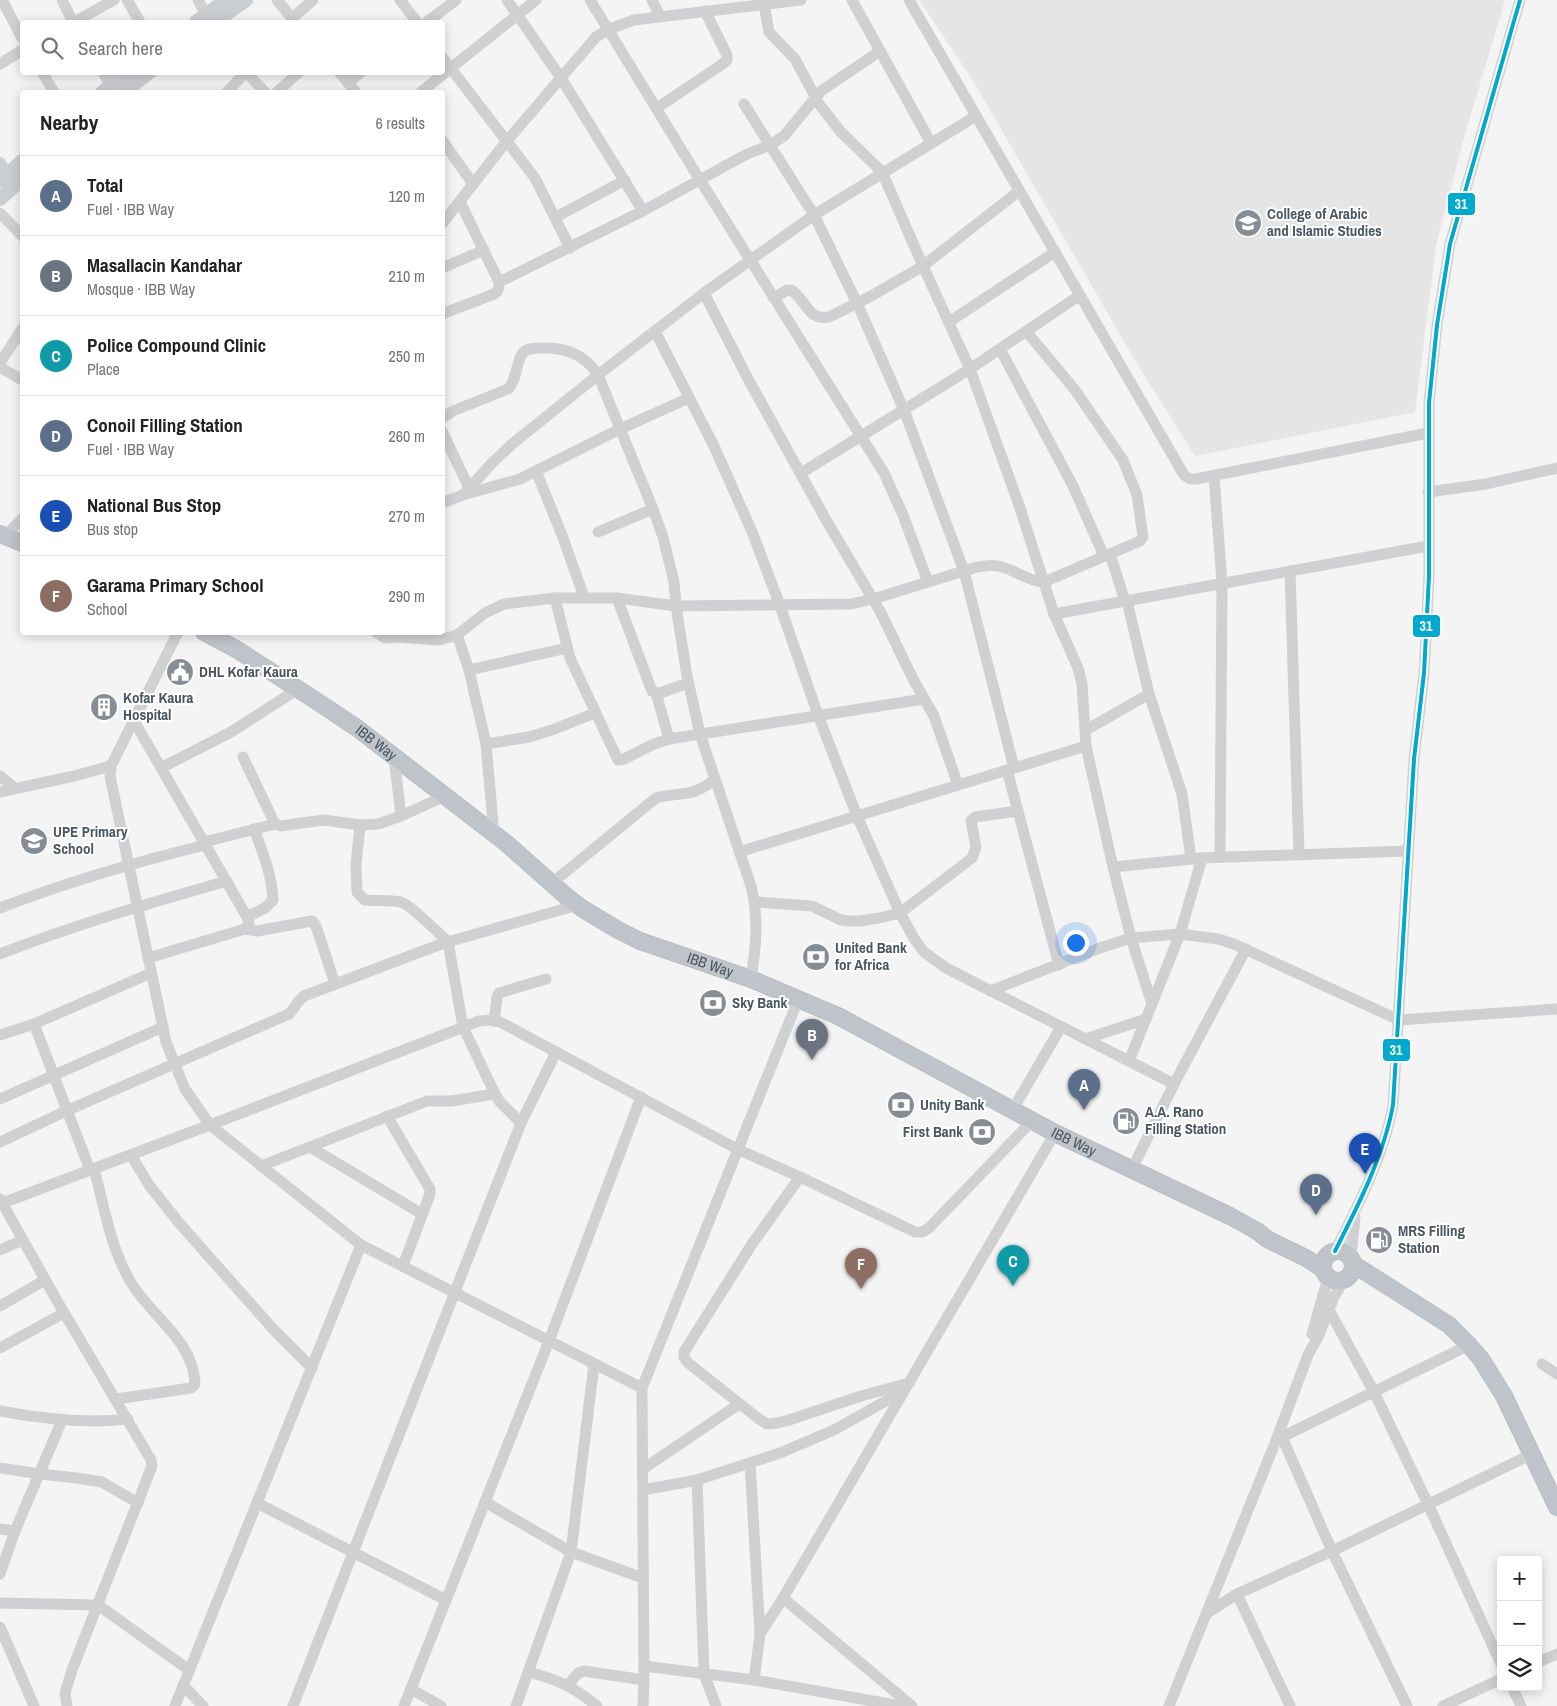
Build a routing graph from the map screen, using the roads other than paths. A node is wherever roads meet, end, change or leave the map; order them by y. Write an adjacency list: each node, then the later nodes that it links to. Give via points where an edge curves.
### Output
1 (2, 0): 34 (street)
2 (62, 0): 25 (street)
3 (114, 0): 26 (street)
4 (126, 0): 27 (street)
5 (198, 0): 28 (street)
6 (226, 0): 28 (main road)
7 (246, 0): 28 (main road)
8 (277, 0): 29 (street)
9 (313, 0): 30 (street)
10 (400, 0): 31 (street)
11 (456, 0): 32 (street)
12 (507, 0): 23 (street)
13 (536, 0): 23 (street)
14 (590, 0): 33 (street)
15 (652, 0): 24 (street)
16 (801, 0): 20 (street)
17 (852, 0): 36 (street)
18 (909, 0): 63 (street)
19 (1520, 0): 108 (street, via 1450,244 1437,325)
20 (772, 2): 21 (street); 60 (street, via 769,32 795,59)
21 (738, 4): 22 (street)
22 (705, 11): 24 (street); 62 (street, via 727,60)
23 (516, 15): 39 (street); 51 (street)
24 (660, 16): 33 (street, via 634,20)
25 (73, 20)
26 (78, 20)
27 (139, 20)
28 (206, 20)
29 (292, 20)
30 (294, 20)
31 (415, 20)
32 (430, 20)
33 (609, 29): 51 (street, via 596,37); 62 (street)
34 (20, 34)
35 (20, 51): 38 (street)
36 (880, 51): 60 (street, via 821,91); 65 (street)
37 (445, 61): 39 (street)
38 (0, 64)
39 (451, 68): 40 (street); 64 (street)
40 (445, 73)
41 (44, 75): 54 (street)
42 (104, 75): 53 (street)
43 (124, 75): 53 (main road)
44 (146, 75): 55 (main road)
45 (243, 75): 56 (street)
46 (249, 75): 57 (street)
47 (295, 75): 58 (street)
48 (341, 75): 52 (street)
49 (359, 75): 52 (street)
50 (442, 75): 59 (street)
51 (561, 78): 64 (street); 71 (street)
52 (349, 88)
53 (106, 89)
54 (53, 90)
55 (127, 90)
56 (229, 90)
57 (263, 90)
58 (279, 90)
59 (424, 90)
60 (816, 98): 67 (street, via 784,136); 69 (street, via 840,131)
61 (744, 104): 67 (street)
62 (657, 108): 72 (street)
63 (976, 116): 65 (street); 74 (street)
64 (506, 142): 73 (street); 80 (street, via 535,178)
65 (931, 143): 69 (street)
66 (445, 144): 73 (street)
67 (770, 145): 72 (street); 79 (street)
68 (20, 163): 70 (main road)
69 (882, 172): 79 (street); 87 (street)
70 (9, 176): 75 (main road)
71 (625, 180): 77 (street); 80 (street)
72 (700, 180): 77 (street); 86 (street)
73 (473, 184): 76 (street)
74 (1019, 191): 85 (street); 87 (street)
75 (0, 199)
76 (460, 202): 81 (street); 84 (street)
77 (643, 211): 83 (street)
78 (0, 214): 82 (street)
79 (814, 214): 86 (street); 93 (street)
80 (556, 217): 83 (street)
81 (445, 220)
82 (20, 234)
83 (570, 248): 89 (street)
84 (484, 250): 88 (street); 89 (street)
85 (1055, 252): 91 (street); 95 (street)
86 (750, 260): 90 (street); 92 (street)
87 (923, 266): 93 (street); 95 (street)
88 (445, 267)
89 (499, 282): 94 (street, via 498,292)
90 (704, 293): 96 (street); 113 (street)
91 (1080, 295): 97 (street); 114 (street, via 1184,475 1190,479)
92 (774, 298): 93 (street, via 791,290 815,317 821,318); 109 (street)
93 (857, 303): 105 (street)
94 (445, 313)
95 (949, 322): 101 (street)
96 (654, 331): 102 (street); 104 (street)
97 (1026, 331): 99 (street); 124 (street, via 1074,390 1123,460 1137,495 1143,537)
98 (20, 332): 100 (street)
99 (1000, 349): 101 (street); 124 (street)
100 (0, 365): 103 (street)
101 (970, 369): 105 (street); 128 (street)
102 (598, 375): 106 (street, via 589,363 574,353 552,348 529,349 522,354 514,381 508,389); 107 (street); 115 (street, via 511,445)
103 (20, 379)
104 (689, 398): 107 (street); 135 (street, via 753,534)
105 (904, 410): 109 (street); 125 (street)
106 (445, 416)
107 (620, 429): 112 (street); 118 (street)
108 (1428, 433): 114 (street); 116 (street)
109 (861, 436): 113 (street); 127 (street, via 888,482)
110 (445, 438): 115 (street)
111 (1557, 468): 116 (street, via 1486,484)
112 (536, 471): 115 (street); 131 (street)
113 (801, 473): 133 (street)
114 (1214, 476): 129 (street)
115 (466, 491): 117 (street)
116 (1428, 492): 123 (street)
117 (445, 502)
118 (653, 509): 120 (street); 136 (street, via 668,555)
119 (20, 521): 121 (street)
120 (598, 532)
121 (2, 535): 122 (highway)
122 (20, 542)
123 (1428, 546): 126 (street); 176 (street, via 1424,673)
124 (1107, 555): 128 (street); 134 (street)
125 (964, 571): 127 (street); 128 (street, via 990,565 1034,582); 161 (street)
126 (1290, 571): 129 (street); 178 (street)
127 (928, 582): 133 (street)
128 (1044, 582): 137 (street)
129 (1222, 583): 134 (street); 179 (street)
130 (555, 598): 131 (street); 141 (street, via 504,604); 142 (street)
131 (584, 598): 132 (street)
132 (617, 598): 136 (street); 146 (street, via 652,691)
133 (873, 599): 135 (street, via 851,604); 148 (street)
134 (1126, 601): 137 (street); 147 (street)
135 (779, 603): 136 (street); 150 (street)
136 (676, 606): 144 (street)
137 (1054, 614): 152 (street, via 1078,668)
138 (177, 635): 151 (street)
139 (210, 635): 145 (highway, IBB Way)
140 (381, 635): 141 (street, via 386,638 439,640)
141 (457, 635): 143 (street)
142 (567, 648): 143 (street); 149 (street)
143 (469, 670): 155 (street)
144 (688, 683): 146 (street); 153 (street)
145 (298, 689): 158 (highway, IBB Way); 160 (street, via 231,732)
146 (656, 693): 154 (street)
147 (1149, 694): 152 (street); 180 (street, via 1182,794)
148 (924, 699): 150 (street); 164 (street, via 934,716)
149 (595, 713): 154 (street, via 618,760); 155 (street, via 529,737)
150 (818, 715): 153 (street); 170 (street)
151 (134, 721): 159 (street); 160 (street)
152 (1086, 730): 156 (street)
153 (700, 734): 154 (street); 163 (street)
154 (670, 739)
155 (486, 744): 174 (street)
156 (1086, 746): 161 (street); 182 (street)
157 (243, 757): 171 (street)
158 (394, 757): 167 (highway, IBB Way); 169 (street)
159 (111, 766): 165 (street); 181 (street, via 110,776)
160 (161, 768): 175 (street)
161 (1010, 769): 164 (street); 168 (street)
162 (0, 776): 165 (street)
163 (715, 779): 177 (street); 184 (street, via 690,794 656,798)
164 (958, 785): 170 (street)
165 (15, 788): 166 (street)
166 (0, 792)
167 (445, 796): 169 (street); 174 (highway, IBB Way)
168 (1018, 811): 189 (street, via 972,819 976,847 972,858); 198 (street)
169 (401, 816): 172 (street, via 378,824)
170 (858, 816): 177 (street); 189 (street)
171 (275, 824): 172 (street, via 324,820); 173 (street)
172 (360, 825): 194 (street, via 356,865 360,897 402,902)
173 (254, 829): 175 (street); 190 (street, via 267,865 273,900)
174 (494, 834): 184 (highway, IBB Way)
175 (205, 844): 181 (street); 183 (street)
176 (1408, 851): 178 (street); 208 (street)
177 (739, 852): 185 (street)
178 (1298, 855): 179 (street)
179 (1220, 857): 180 (street)
180 (1197, 858): 182 (street); 192 (street)
181 (128, 864): 187 (street); 188 (street)
182 (1114, 867): 193 (street)
183 (227, 882): 187 (street); 190 (street)
184 (552, 883): 186 (highway, IBB Way)
185 (755, 902): 189 (street, via 812,906 841,920 860,922); 201 (street, via 756,932)
186 (578, 905): 194 (street); 201 (highway, IBB Way, via 640,941)
187 (137, 906): 196 (street); 197 (street)
188 (0, 908)
189 (900, 913): 203 (street, via 924,952)
190 (248, 917): 191 (street)
191 (245, 929): 197 (street); 202 (street, via 257,931 312,921)
192 (1180, 934): 193 (street); 195 (street, via 1218,939); 205 (street)
193 (1131, 938): 198 (street); 205 (street)
194 (448, 942): 202 (street); 212 (street)
195 (1246, 949): 208 (street); 220 (street)
196 (0, 954)
197 (148, 958): 199 (street)
198 (1058, 965): 203 (street)
199 (151, 973): 210 (street); 211 (street)
200 (546, 978): 209 (street, via 499,993)
201 (750, 979): 204 (highway, IBB Way)
202 (335, 984): 218 (street, via 304,996 289,1014)
203 (990, 992): 213 (street)
204 (798, 1000): 225 (highway, IBB Way, via 838,1016); 233 (street)
205 (1152, 1004): 207 (street)
206 (1557, 1009): 208 (street)
207 (1146, 1019): 215 (street); 217 (street)
208 (1399, 1020): 240 (street, via 1389,1128)
209 (494, 1021): 212 (street, via 479,1021); 216 (street)
210 (34, 1024): 214 (street); 219 (street)
211 (162, 1027): 218 (street); 219 (street)
212 (463, 1027): 221 (street); 229 (street)
213 (1061, 1027): 215 (street); 225 (street)
214 (0, 1035)
215 (1085, 1039): 217 (street)
216 (556, 1052): 222 (street); 228 (street)
217 (1129, 1061): 220 (street)
218 (174, 1064): 224 (street); 229 (street, via 184,1089)
219 (54, 1075): 223 (street); 224 (street)
220 (1174, 1084): 237 (street)
221 (495, 1094): 226 (street, via 427,1101); 228 (street)
222 (641, 1097): 233 (street); 252 (street)
223 (0, 1100)
224 (66, 1111): 231 (street); 236 (street)
225 (1012, 1111): 227 (highway, IBB Way)
226 (387, 1116): 232 (street); 241 (street, via 430,1189)
227 (1032, 1121): 230 (highway, IBB Way); 238 (street, via 922,1232)
228 (521, 1124): 248 (street)
229 (210, 1125): 234 (street); 235 (street)
230 (1055, 1133): 237 (highway, IBB Way); 260 (street)
231 (0, 1142)
232 (310, 1147): 235 (street); 241 (street)
233 (737, 1149): 238 (street); 261 (street)
234 (131, 1155): 236 (street); 258 (street, via 149,1185 180,1224)
235 (261, 1166): 243 (street)
236 (92, 1169): 239 (street); 263 (street, via 128,1279 186,1350 196,1384 191,1388)
237 (1132, 1169): 246 (highway, IBB Way, via 1257,1231 1274,1235)
238 (800, 1177): 264 (street, via 752,1244 684,1352 687,1362)
239 (1, 1202): 242 (street)
240 (1357, 1209): 246 (street); 246 (street, via 1351,1242)
241 (422, 1214): 245 (street)
242 (23, 1240): 244 (street); 247 (street)
243 (361, 1245): 245 (street); 258 (street)
244 (0, 1250)
245 (403, 1266): 248 (street)
246 (1339, 1266): 250 (street); 253 (highway, IBB Way, via 1412,1303 1449,1326); 255 (street, via 1311,1337)
247 (45, 1280): 249 (street); 251 (street)
248 (455, 1292): 252 (street); 284 (street)
249 (0, 1306)
250 (1329, 1310): 255 (street); 262 (street)
251 (64, 1313): 254 (street); 263 (street)
252 (549, 1341): 256 (street); 276 (street)
253 (1470, 1345): 262 (street); 269 (highway, IBB Way, via 1494,1378)
254 (0, 1348)
255 (1308, 1355): 268 (street)
256 (594, 1364): 261 (street); 285 (street)
257 (1542, 1364): 259 (street)
258 (312, 1368): 277 (street)
259 (1557, 1374)
260 (909, 1383): 264 (street, via 777,1423 767,1424); 270 (street, via 893,1397 834,1430 780,1454); 289 (street)
261 (642, 1388): 272 (street)
262 (1374, 1392): 268 (street); 279 (street)
263 (116, 1399): 267 (street)
264 (739, 1404): 272 (street)
265 (0, 1411): 266 (street)
266 (61, 1422): 267 (street); 273 (street)
267 (129, 1422): 278 (street, via 152,1466)
268 (1278, 1440): 283 (street); 293 (street)
269 (1532, 1454): 279 (street); 280 (highway, IBB Way)
270 (750, 1463): 274 (street); 295 (street)
271 (0, 1468): 273 (street)
272 (643, 1469): 275 (street)
273 (40, 1474): 278 (street, via 102,1482); 282 (street)
274 (697, 1480): 275 (street); 302 (street)
275 (643, 1490): 287 (street)
276 (485, 1502): 285 (street); 290 (street)
277 (257, 1503): 284 (street); 300 (street)
278 (138, 1504): 292 (street)
279 (1428, 1504): 283 (street); 297 (street)
280 (1557, 1507)
281 (0, 1529): 282 (street)
282 (15, 1531): 286 (street)
283 (1332, 1551): 288 (street); 326 (street)
284 (354, 1552): 290 (street); 315 (street)
285 (571, 1552): 287 (street); 301 (street)
286 (0, 1574)
287 (643, 1578): 299 (street)
288 (1237, 1594): 293 (street); 325 (street)
289 (783, 1598): 295 (street); 323 (street)
290 (446, 1600): 308 (street)
291 (0, 1603): 292 (street)
292 (98, 1605): 300 (street); 312 (street, via 72,1670 65,1693)
293 (1207, 1613): 324 (street)
294 (0, 1627): 310 (street)
295 (760, 1634): 304 (street)
296 (1557, 1654): 298 (street)
297 (1497, 1655)
298 (1542, 1660)
299 (644, 1666): 302 (street); 303 (street)
300 (189, 1670): 307 (street)
301 (528, 1672): 306 (street); 318 (street)
302 (704, 1674): 304 (street); 321 (street)
303 (644, 1680): 306 (street, via 584,1670); 320 (street)
304 (754, 1680): 322 (street)
305 (1497, 1681): 327 (street)
306 (568, 1685): 319 (street)
307 (183, 1686): 313 (street); 314 (street)
308 (411, 1688): 316 (street); 317 (street)
309 (1514, 1691): 328 (street)
310 (32, 1702): 311 (street)
311 (20, 1706)
312 (67, 1706)
313 (175, 1706)
314 (203, 1706)
315 (293, 1706)
316 (404, 1706)
317 (441, 1706)
318 (516, 1706)
319 (597, 1706)
320 (643, 1706)
321 (716, 1706)
322 (901, 1706)
323 (912, 1706)
324 (1169, 1706)
325 (1290, 1706)
326 (1407, 1706)
327 (1443, 1706)
328 (1521, 1706)

